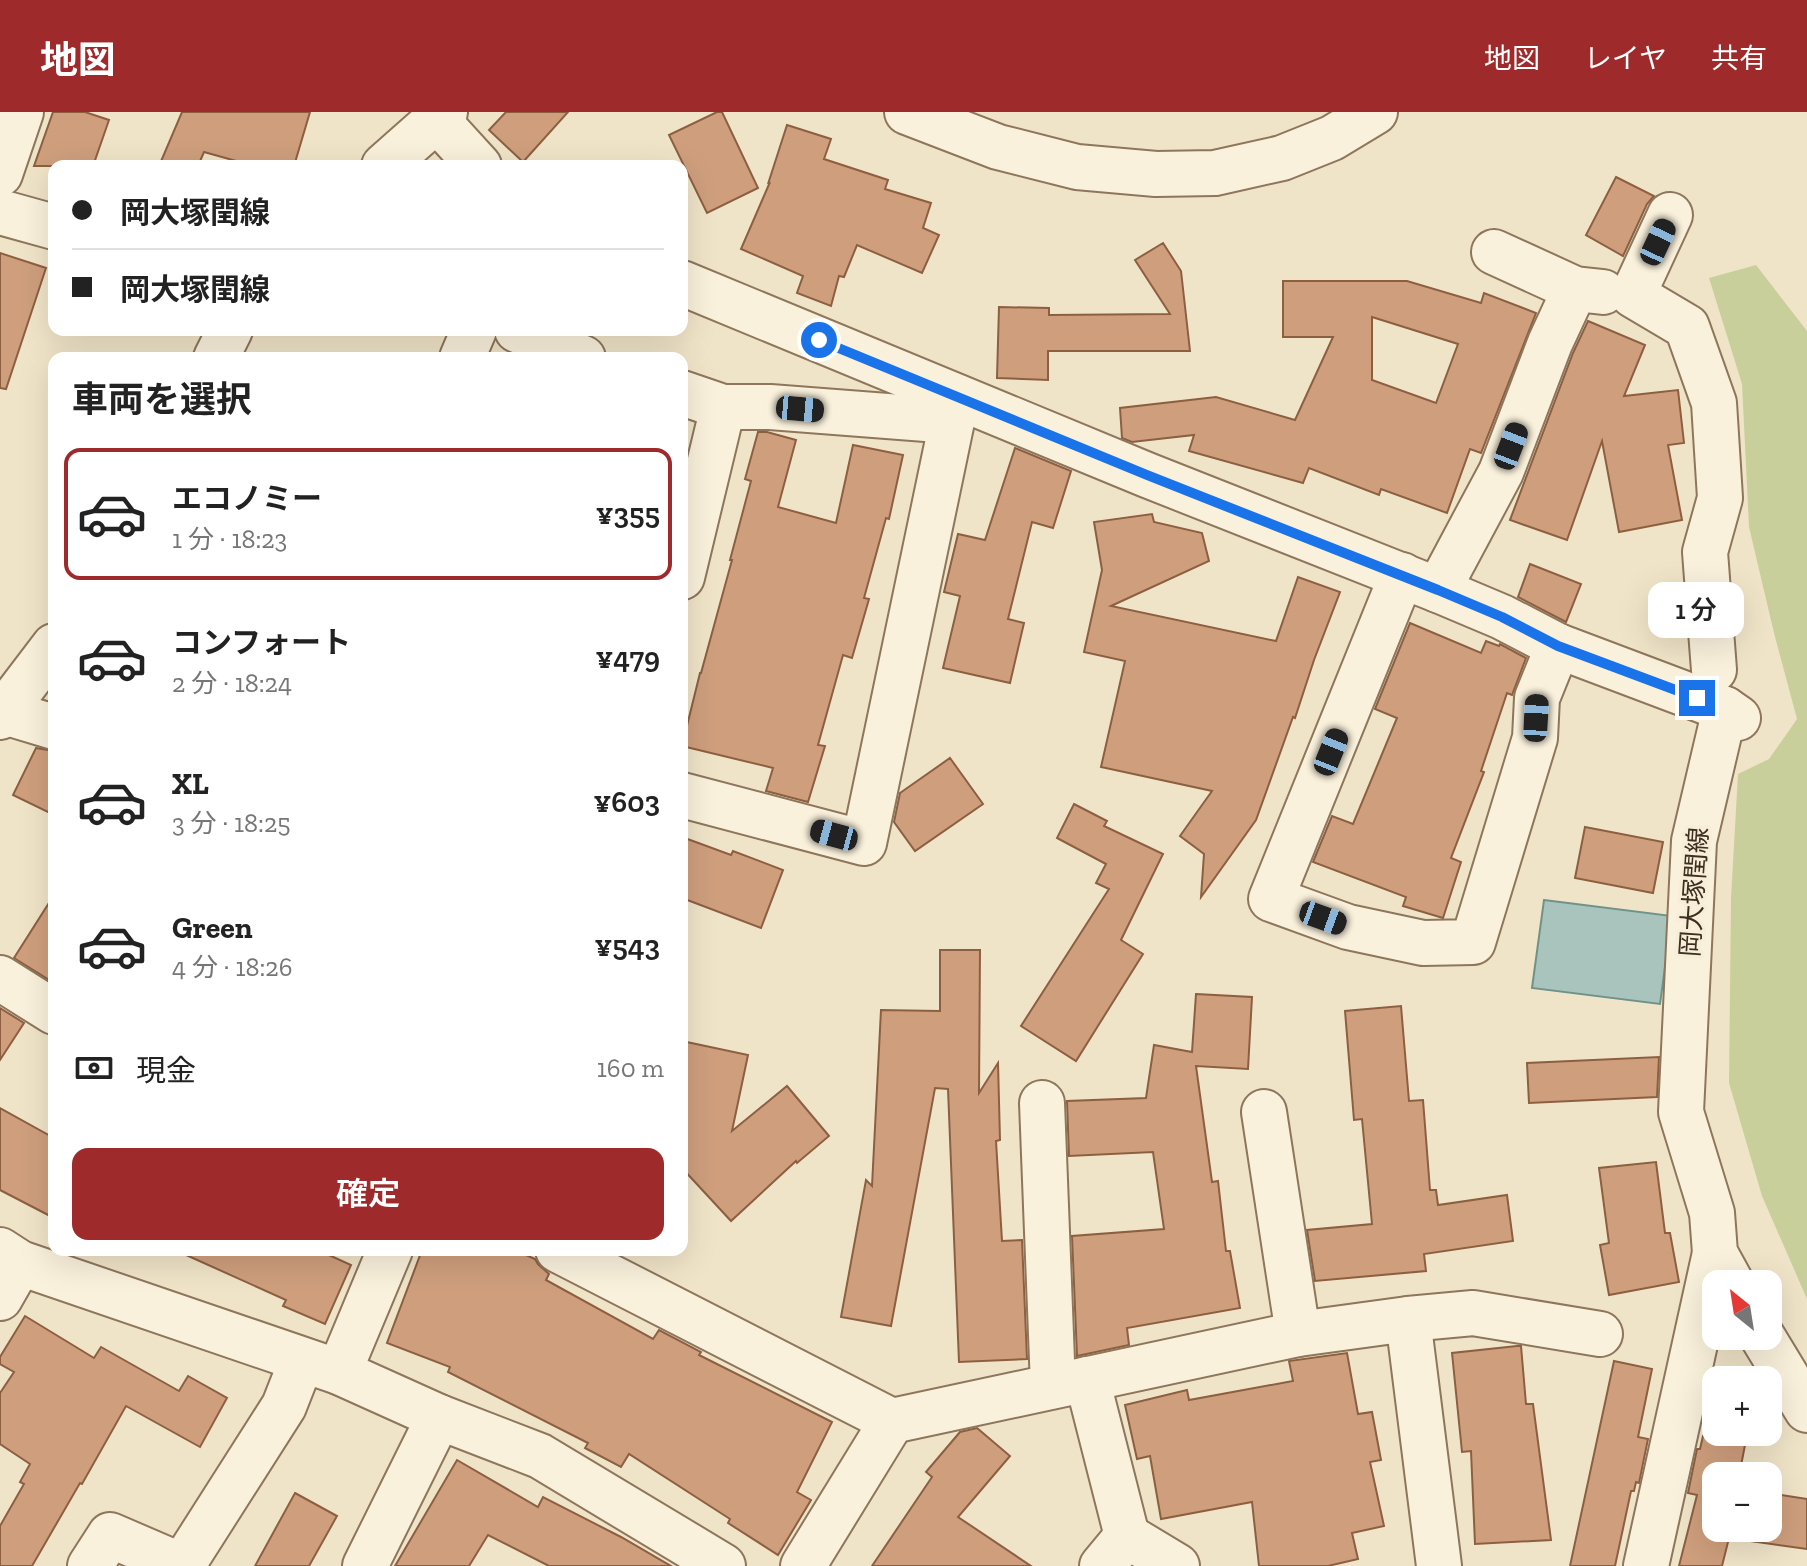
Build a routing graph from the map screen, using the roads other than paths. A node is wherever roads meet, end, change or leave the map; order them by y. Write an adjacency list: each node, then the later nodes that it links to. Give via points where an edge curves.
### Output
1 (21, 112): 7 (street)
2 (907, 112): 3 (street, via 998,147 1077,167 1156,174 1215,173 1282,158 1332,138)
3 (1375, 112)
4 (441, 116): 5 (street); 6 (street)
5 (391, 160)
6 (474, 160)
7 (0, 174)
8 (0, 212): 10 (street)
9 (1670, 215): 14 (street)
10 (48, 225)
11 (1494, 252): 13 (street)
12 (688, 286): 19 (street)
13 (1575, 289): 14 (street); 21 (street, via 1501,472)
14 (1633, 295): 24 (street, 岡大塚閏線, via 1687,327 1714,403 1720,498 1705,552)
15 (531, 336): 16 (street)
16 (569, 352)
17 (688, 395): 18 (street)
18 (723, 407): 19 (street); 20 (street)
19 (954, 409): 21 (street, via 1147,475); 27 (street, via 864,843)
20 (688, 552)
21 (1420, 583): 22 (street); 22 (street, via 1271,899 1348,927 1423,943 1473,942 1535,738 1537,698)
22 (1558, 646): 24 (street)
23 (48, 654): 25 (street)
24 (1725, 699): 34 (street, 岡大塚閏線, via 1694,841 1681,1112)
25 (2, 714): 26 (street)
26 (48, 726)
27 (688, 797)
28 (0, 978): 29 (street)
29 (48, 1008)
30 (1042, 1103): 41 (street)
31 (1264, 1112): 37 (street)
32 (386, 1256): 40 (street)
33 (570, 1256): 44 (street)
34 (1723, 1268): 52 (street, 岡大塚閏線)
35 (7, 1270): 40 (street)
36 (1408, 1319): 37 (street); 38 (street, via 1473,1313); 51 (street)
37 (1298, 1334): 41 (street)
38 (1600, 1334)
39 (1771, 1350): 42 (street)
40 (321, 1366): 43 (street); 46 (street, via 284,1406 182,1566 110,1535)
41 (1070, 1382): 44 (street); 45 (street)
42 (1807, 1410)
43 (439, 1417): 47 (street); 48 (street, via 540,1456)
44 (892, 1421): 49 (street)
45 (1114, 1551): 50 (street)
46 (90, 1566)
47 (365, 1566)
48 (723, 1566)
49 (803, 1566)
50 (1177, 1566)
51 (1439, 1566)
52 (1646, 1566)

